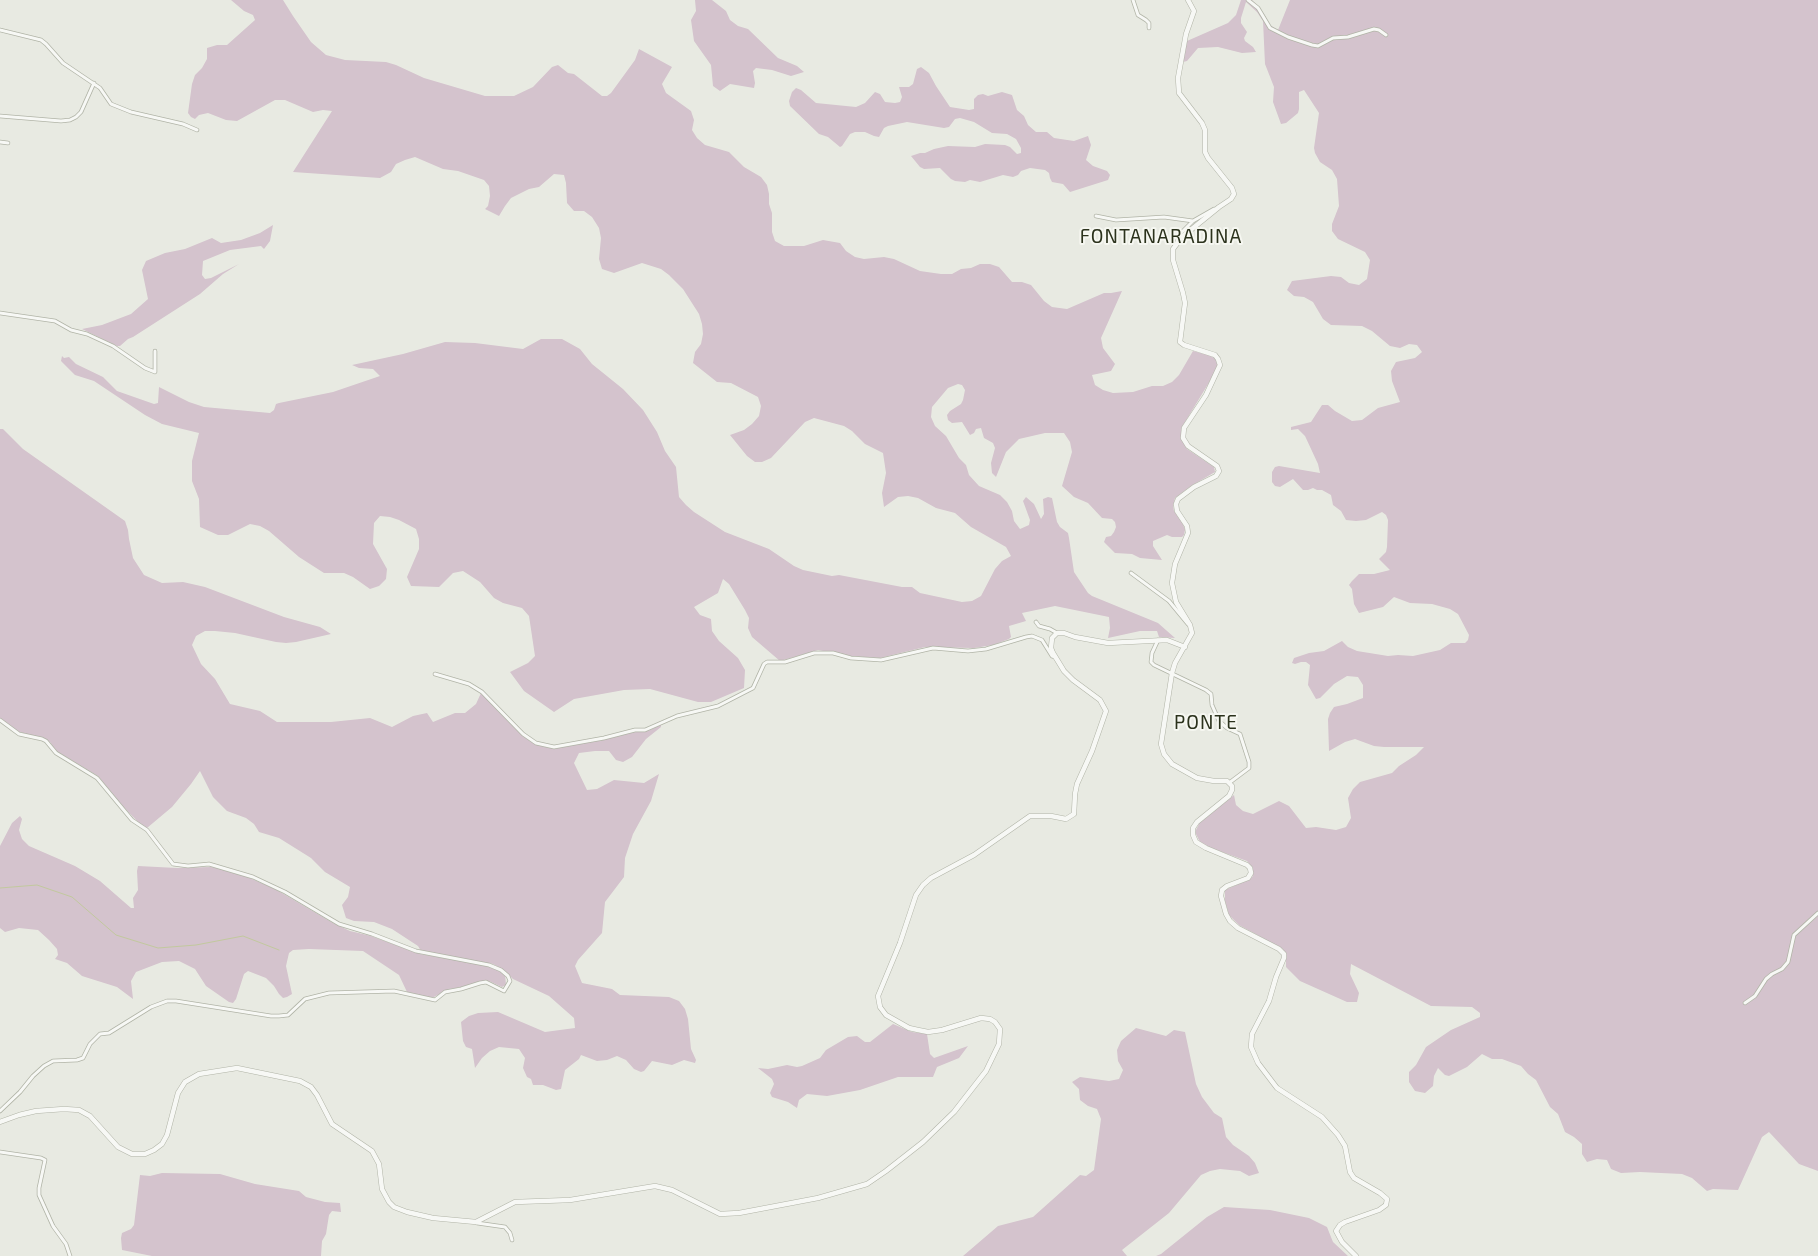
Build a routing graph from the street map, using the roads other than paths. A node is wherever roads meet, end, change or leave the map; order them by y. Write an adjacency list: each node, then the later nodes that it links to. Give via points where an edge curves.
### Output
1 (1133, 0): 4 (street, via 1138,15 1146,20)
2 (1188, 0): 12 (street, via 1194,11 1186,34 1178,93 1202,123 1205,152 1232,188 1234,194 1231,199)
3 (1248, 0): 6 (street, via 1258,8 1270,28 1288,38 1312,45 1374,29)
4 (1149, 28)
5 (0, 30): 7 (street, via 41,40 63,63)
6 (1386, 35)
7 (94, 83): 8 (street, via 80,112 70,120); 9 (street, via 111,104)
8 (0, 116)
9 (197, 130)
10 (0, 142): 11 (street)
11 (8, 143)
12 (1219, 207): 14 (street); 15 (street)
13 (1096, 216): 14 (street, via 1116,220 1164,217)
14 (1193, 221): 15 (street)
15 (1177, 242): 20 (street, via 1173,260 1185,302 1180,342 1215,355 1220,365 1182,433 1186,445 1219,470 1216,476 1194,487 1176,504 1188,533 1175,564 1172,583 1176,602)
16 (0, 313): 17 (street, via 55,321 113,346 155,372)
17 (155, 351)
18 (1131, 573): 20 (street, via 1169,601)
19 (1036, 622): 21 (street)
20 (1190, 625): 23 (street, via 1192,633)
21 (1057, 633): 22 (street, via 1108,643); 24 (street, via 1051,643)
22 (1158, 640): 23 (street, via 1168,640); 25 (street, via 1151,662)
23 (1184, 647): 25 (street)
24 (1055, 656): 26 (street, via 1042,640 1032,636 986,650 934,648 881,660 814,653 785,662 767,662 753,688 718,706 677,716 645,730 554,746 536,742 523,734 482,692 469,684); 34 (street, via 1072,680 1102,702 1106,711 1077,784 1074,814 1066,819 1030,816 923,885 916,895 880,990 878,1002 883,1012 891,1019 918,1030 942,1030 981,1018 995,1022 1000,1029 999,1044 986,1071 939,1128 867,1184 785,1205 739,1214 720,1214 672,1190 655,1186 570,1200 523,1201)
25 (1172, 673): 28 (street, via 1161,741 1164,754 1172,764 1198,778); 28 (street, via 1211,694 1219,721 1240,734 1249,768)
26 (435, 674)
27 (0, 720): 31 (street, via 19,734 46,741 56,753 97,778 132,820 147,830 173,864 209,864 253,877 339,924 422,953 489,965 501,970 510,981 504,991 486,982 445,992 435,1000 394,991 329,994 305,999 288,1015 279,1016 167,1001 109,1033 100,1034 83,1058 53,1061 44,1066)
28 (1230, 783): 37 (street, via 1231,793 1197,822 1192,831 1194,838 1206,848 1250,868 1248,878 1222,890 1226,914 1238,928 1284,954 1270,1000 1252,1034 1251,1047 1258,1063 1277,1088 1322,1118 1338,1135 1345,1146 1354,1178 1386,1198 1386,1205 1379,1210 1345,1222 1336,1231)
29 (1818, 914): 30 (street, via 1794,935 1788,962 1766,979 1755,996)
30 (1745, 1003)
31 (0, 1111)
32 (0, 1122): 34 (street, via 36,1111 79,1110 90,1116 118,1147 132,1154 145,1154 164,1141 178,1093 185,1082 199,1074 245,1069 300,1081 311,1087 332,1124 372,1151 379,1164 384,1196 394,1207 433,1218)
33 (0, 1152): 36 (street, via 44,1158 46,1162 39,1195)
34 (476, 1222): 35 (street, via 505,1227)
35 (512, 1240)
36 (70, 1256)
37 (1356, 1256)

